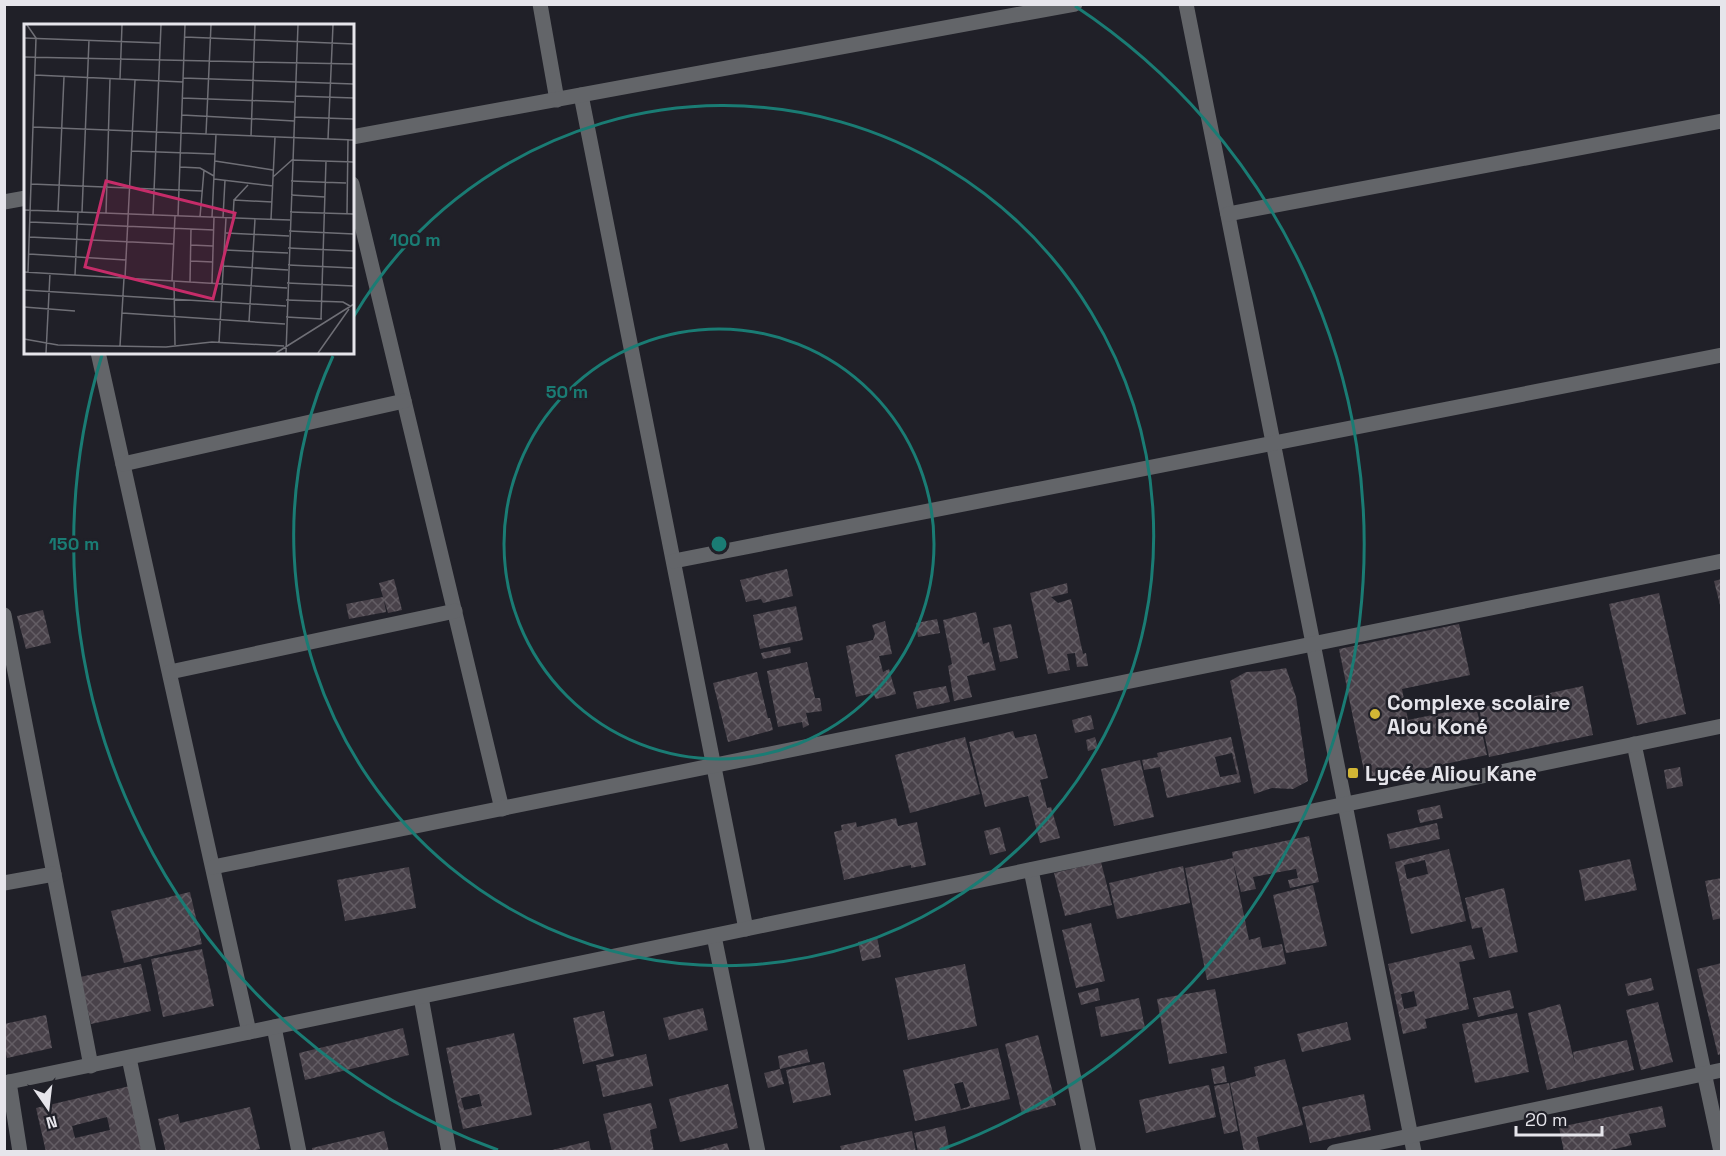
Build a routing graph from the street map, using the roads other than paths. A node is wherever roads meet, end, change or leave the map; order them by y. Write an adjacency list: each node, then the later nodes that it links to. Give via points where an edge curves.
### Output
1 (540, 4): 5 (street)
2 (1075, 4): 4 (street)
3 (1186, 4): 11 (street)
4 (581, 95): 5 (street); 17 (street)
5 (557, 100): 7 (street)
6 (1722, 121): 11 (street)
7 (354, 137)
8 (354, 192): 14 (street)
9 (24, 198): 10 (street)
10 (4, 202)
11 (1228, 214): 15 (street)
12 (98, 354): 16 (street)
13 (1722, 355): 15 (street)
14 (404, 401): 16 (street); 19 (street)
15 (1273, 443): 17 (street); 21 (street)
16 (123, 464): 23 (street)
17 (674, 561): 26 (street)
18 (1722, 561): 21 (street)
19 (455, 611): 23 (street); 28 (street)
20 (4, 615): 22 (street)
21 (1313, 644): 26 (street); 27 (street)
22 (8, 655): 31 (street)
23 (170, 672): 29 (street)
24 (1722, 726): 25 (street)
25 (1634, 744): 27 (street); 41 (street)
26 (713, 766): 28 (street); 33 (street)
27 (1345, 804): 30 (street); 43 (street)
28 (502, 809): 29 (street)
29 (213, 867): 37 (street)
30 (1031, 870): 33 (street); 49 (street)
31 (54, 874): 32 (street); 39 (street)
32 (4, 883)
33 (746, 929): 34 (street)
34 (714, 936): 35 (street); 48 (street)
35 (421, 997): 36 (street); 47 (street)
36 (274, 1027): 37 (street); 46 (street)
37 (249, 1032): 38 (street)
38 (129, 1058): 39 (street); 45 (street)
39 (91, 1066): 42 (street)
40 (1722, 1070): 41 (street)
41 (1705, 1074): 43 (street); 52 (street)
42 (7, 1083): 44 (street)
43 (1411, 1135): 50 (street); 51 (street)
44 (20, 1152)
45 (149, 1152)
46 (299, 1152)
47 (449, 1152)
48 (758, 1152)
49 (1089, 1152)
50 (1334, 1152)
51 (1414, 1152)
52 (1721, 1152)

